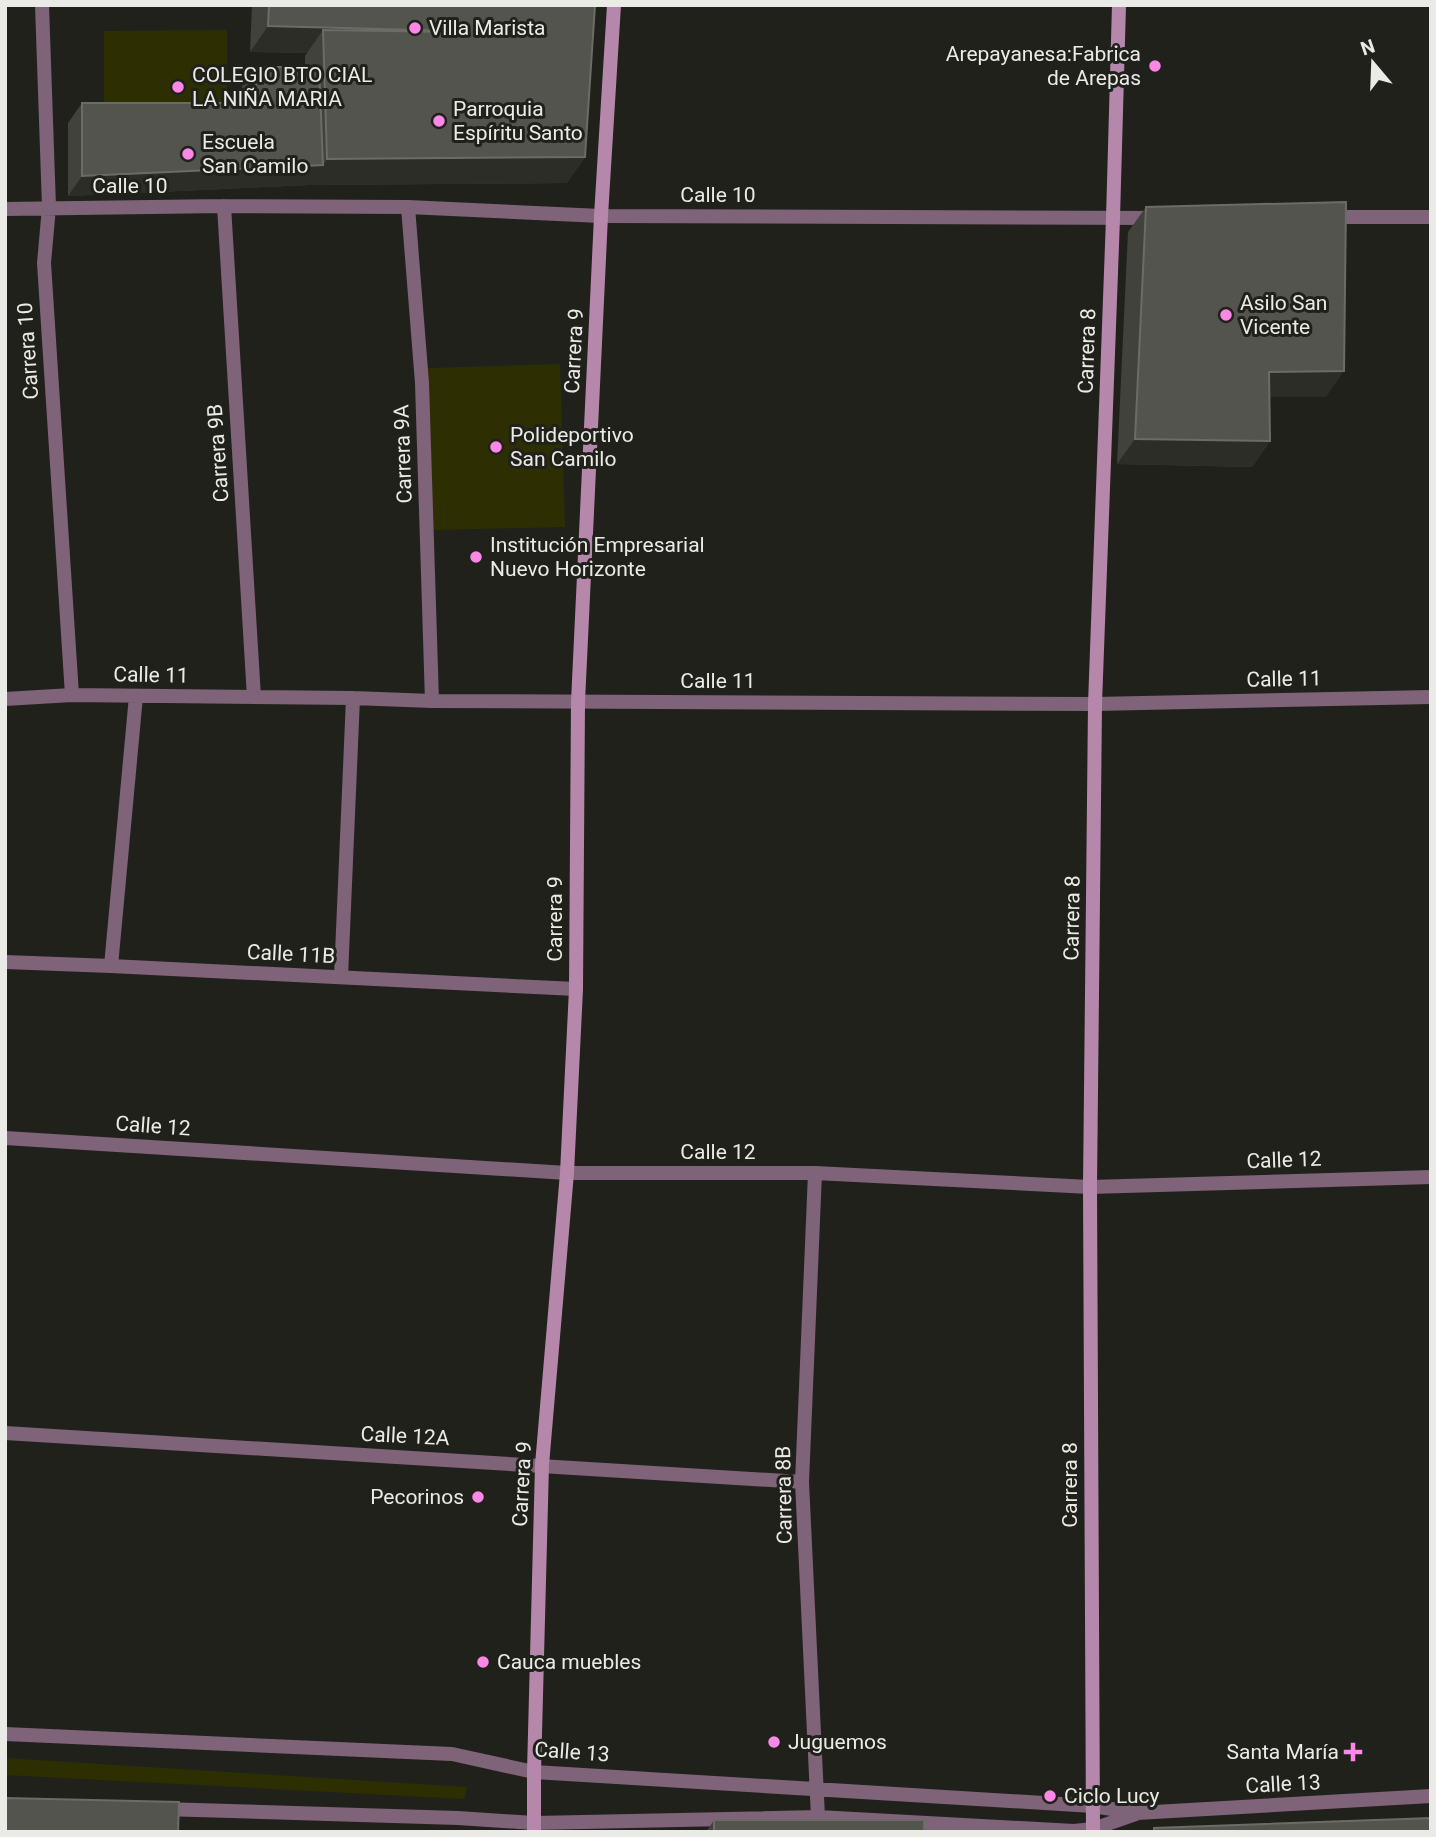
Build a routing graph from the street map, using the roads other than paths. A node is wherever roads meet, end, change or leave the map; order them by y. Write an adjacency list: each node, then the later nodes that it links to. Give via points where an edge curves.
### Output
1 (42, 5): 6 (street, Carrera 10)
2 (614, 5): 8 (main road, Carrera 9)
3 (1119, 5): 11 (main road, Carrera 8)
4 (224, 206): 5 (street, Calle 10); 6 (street, Calle 10); 15 (street, Carrera 9B)
5 (408, 206): 8 (street, Calle 10); 19 (street, Carrera 9A, via 422,383)
6 (49, 207): 7 (street, Calle 10); 13 (street, Carrera 10, via 44,262)
7 (5, 209)
8 (601, 216): 11 (street, Calle 10); 20 (main road, Carrera 9)
9 (1306, 217): 10 (street)
10 (1431, 217)
11 (1113, 218): 12 (street, Calle 10); 21 (main road, Carrera 8)
12 (1168, 218)
13 (72, 695): 14 (street, Calle 11); 18 (street, Calle 11)
14 (136, 696): 15 (street, Calle 11); 23 (street)
15 (254, 697): 17 (street, Calle 11)
16 (1431, 697): 21 (street, Calle 11)
17 (353, 698): 19 (street, Calle 11); 24 (street)
18 (5, 699)
19 (432, 701): 20 (street, Calle 11)
20 (578, 702): 21 (street, Calle 11); 25 (main road, Carrera 9)
21 (1095, 704): 30 (main road, Carrera 8)
22 (5, 962): 23 (street, Calle 11B)
23 (111, 966): 24 (street, Calle 11B)
24 (341, 977): 25 (street, Calle 11B)
25 (576, 989): 27 (main road, Carrera 9)
26 (5, 1138): 27 (street, Calle 12)
27 (567, 1173): 28 (street, Calle 12); 32 (main road, Carrera 9)
28 (815, 1173): 30 (street, Calle 12); 33 (street, Carrera 8B)
29 (1431, 1177): 30 (street, Calle 12)
30 (1090, 1187): 38 (main road, Carrera 8)
31 (5, 1433): 32 (street, Calle 12A)
32 (542, 1465): 33 (street, Calle 12A); 35 (main road, Carrera 9)
33 (802, 1482): 36 (street, Carrera 8B)
34 (5, 1734): 35 (street, Calle 13, via 452,1754)
35 (534, 1772): 36 (street, Calle 13); 42 (main road, Carrera 9)
36 (818, 1788): 38 (street, Calle 13); 41 (street, Carrera 8B)
37 (1431, 1796): 40 (street, Calle 13)
38 (1093, 1806): 40 (street, Calle 13); 43 (main road, Carrera 8)
39 (143, 1808): 42 (street, Calle 13, via 445,1817)
40 (1137, 1813): 43 (street, Calle 13)
41 (818, 1817): 42 (street, Calle 13); 43 (street, Calle 13)
42 (534, 1827)
43 (1093, 1831)

